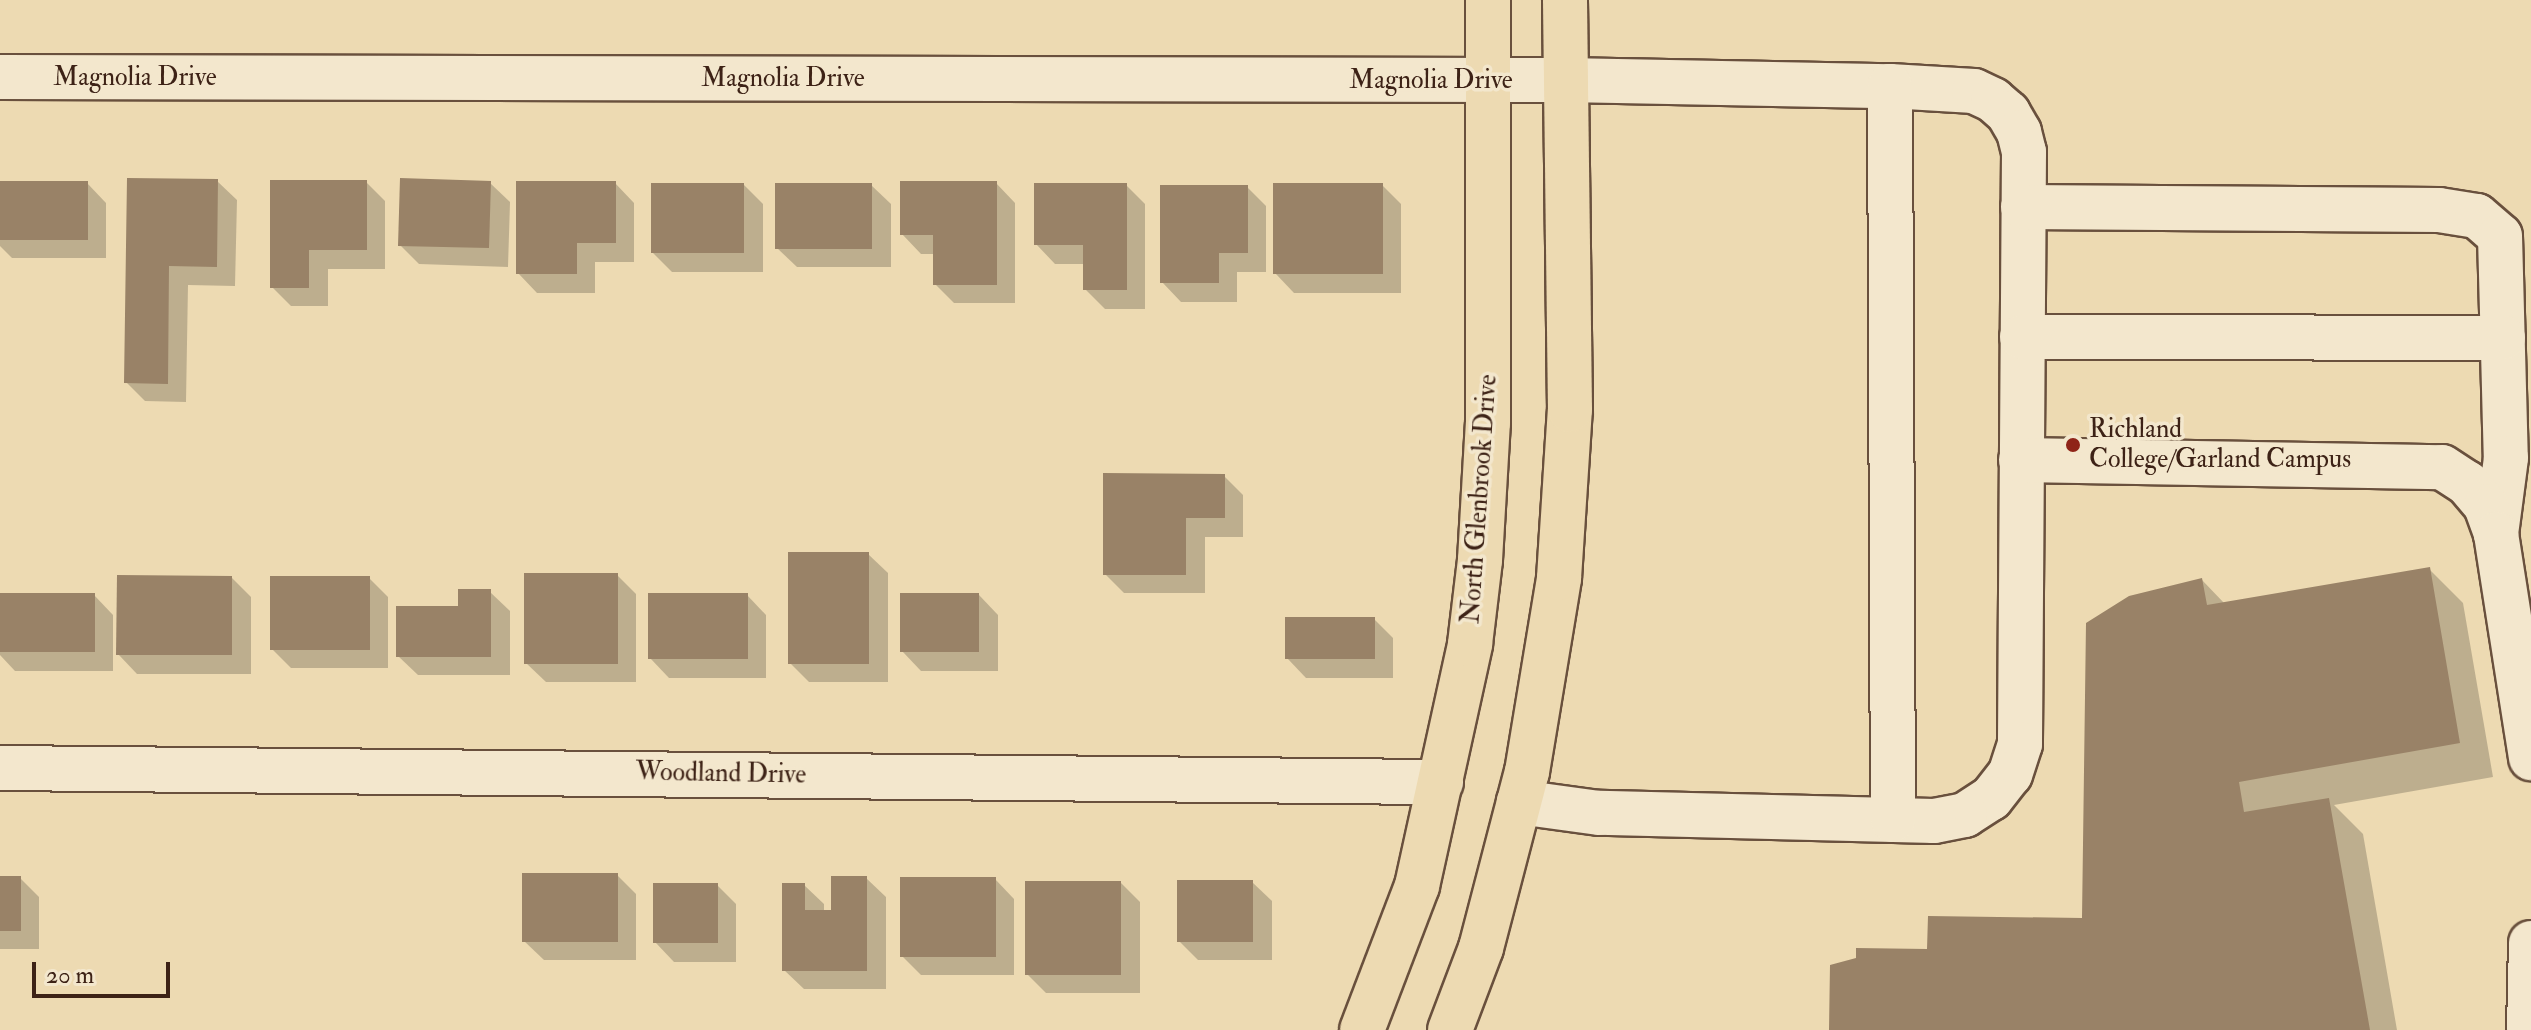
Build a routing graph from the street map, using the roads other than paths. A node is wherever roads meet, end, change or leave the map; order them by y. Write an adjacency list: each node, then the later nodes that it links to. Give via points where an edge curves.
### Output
1 (1488, 0): 5 (main road, North Glenbrook Drive)
2 (1565, 0): 4 (main road)
3 (0, 77): 5 (street, Magnolia Drive)
4 (1565, 80): 5 (street, Magnolia Drive); 6 (street, Magnolia Drive); 15 (main road, via 1570,410 1550,648)
5 (1488, 81): 14 (main road, North Glenbrook Drive, via 1488,423 1480,560 1470,644)
6 (1890, 86): 7 (street, Magnolia Drive, via 1974,91 2001,106 2019,132 2024,152); 16 (street)
7 (2023, 207): 8 (street, Magnolia Drive); 9 (street, via 2439,210 2477,216 2500,236)
8 (2022, 337): 9 (street); 10 (street, Magnolia Drive)
9 (2503, 338): 11 (street, via 2506,458)
10 (2021, 460): 11 (street, via 2442,467 2467,483 2486,506); 16 (street, Magnolia Drive, via 2020,744 2010,774 1991,798 1965,815)
11 (2496, 534): 12 (street)
12 (2531, 758)
13 (0, 768): 14 (street, Woodland Drive)
14 (1441, 782): 18 (main road, North Glenbrook Drive, via 1417,886)
15 (1519, 802): 16 (street, Magnolia Drive, via 1599,813); 19 (main road, via 1481,948)
16 (1893, 820)
17 (2531, 943): 20 (street)
18 (1362, 1030)
19 (1450, 1030)
20 (2529, 1030)

